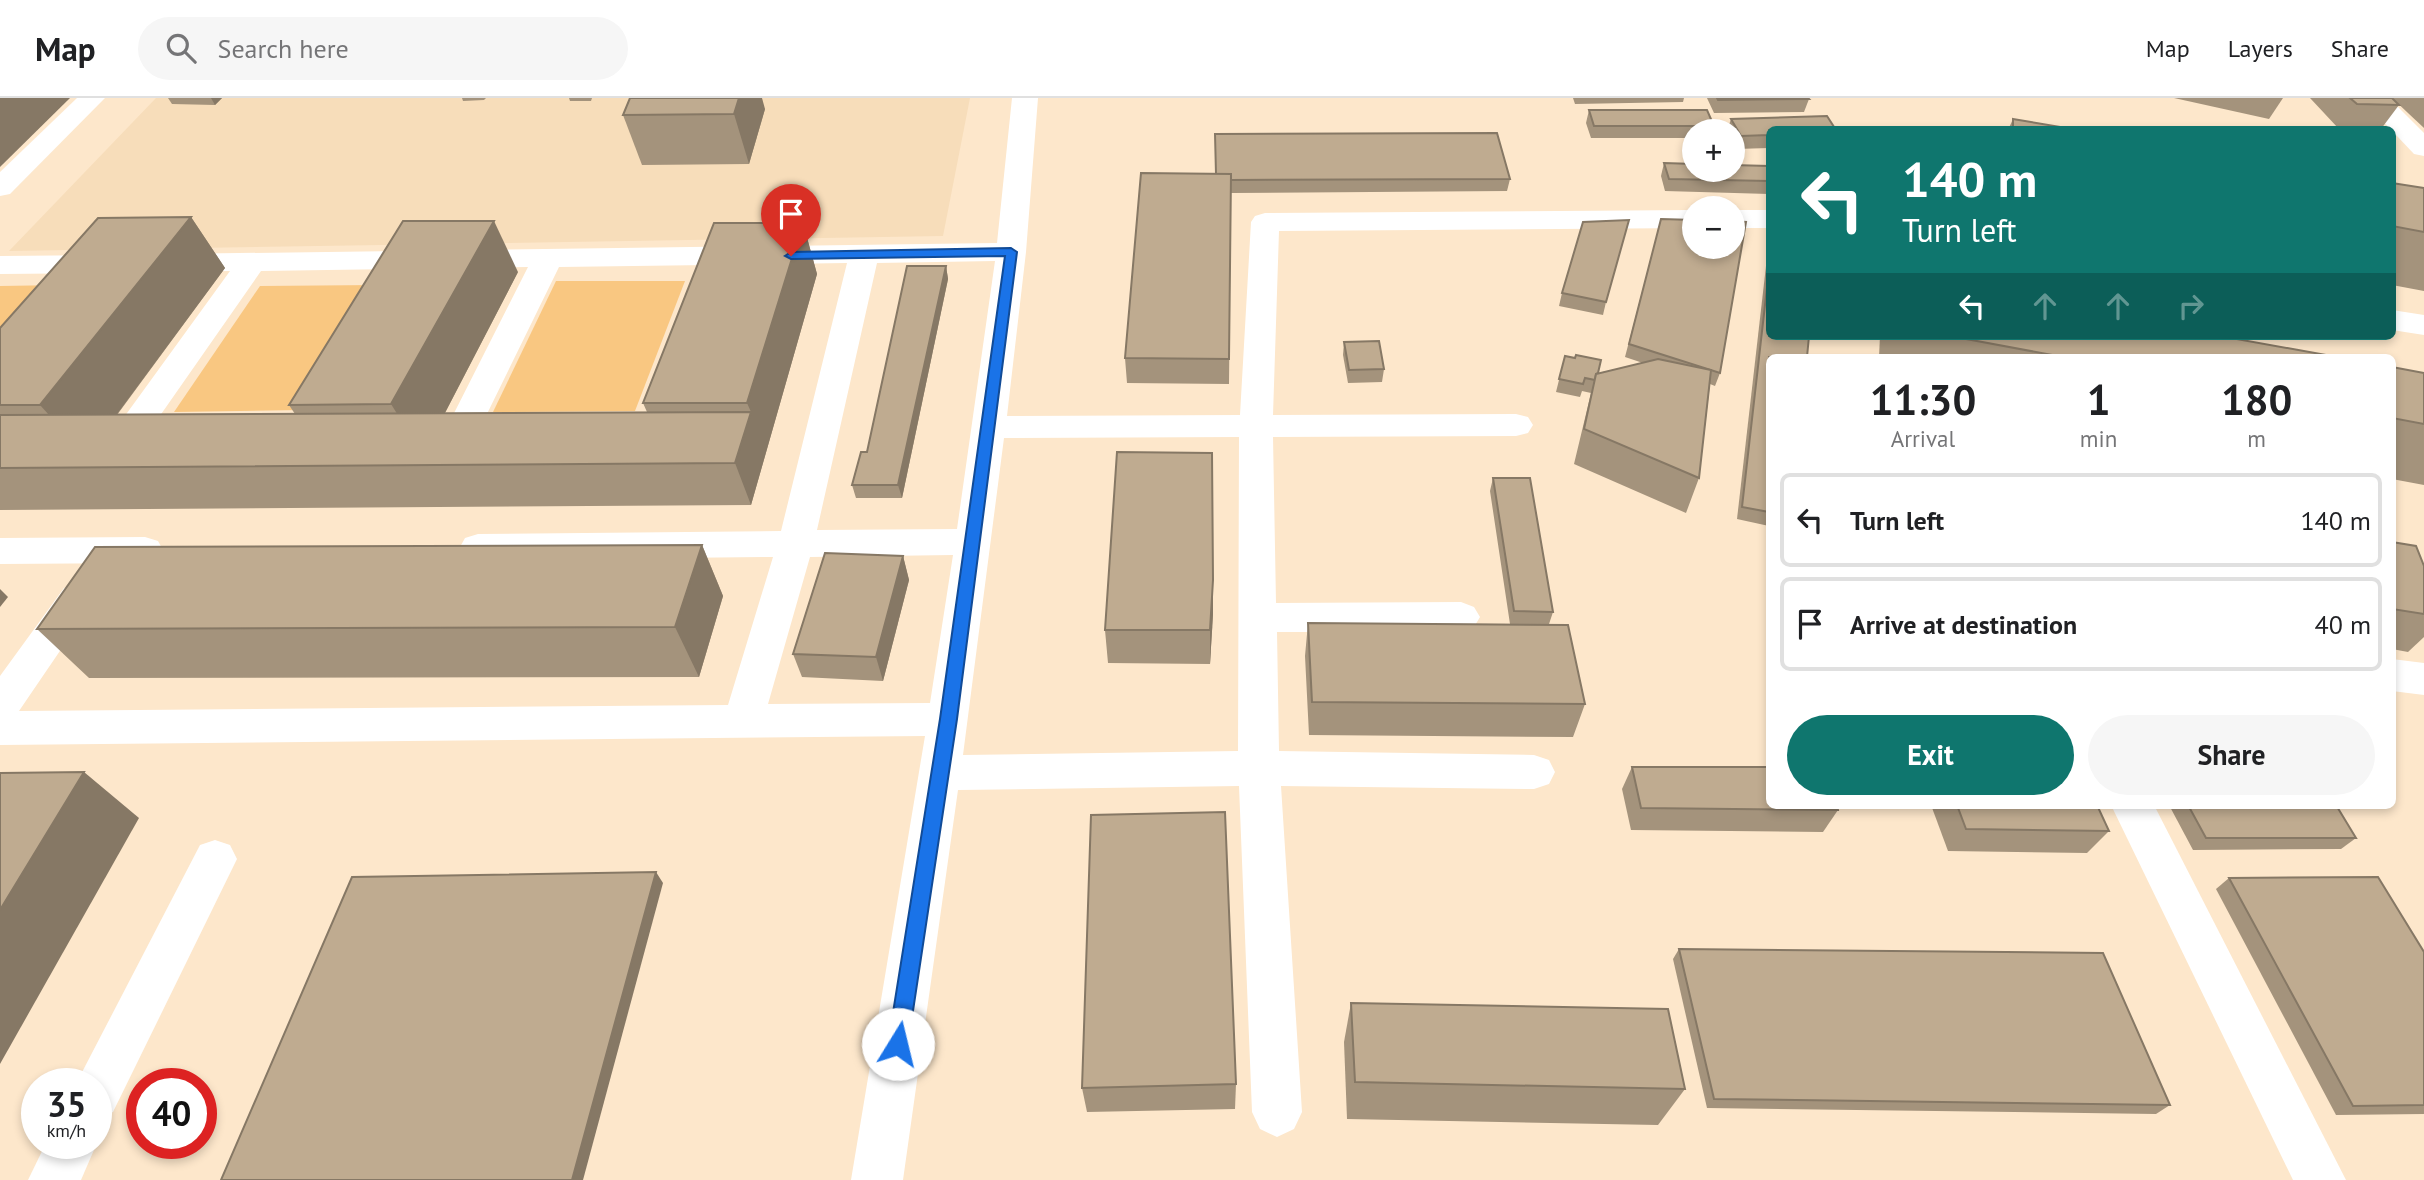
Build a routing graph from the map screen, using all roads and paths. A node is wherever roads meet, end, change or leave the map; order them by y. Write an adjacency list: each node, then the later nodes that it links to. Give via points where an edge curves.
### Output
1 (92, 98): 5 (street)
2 (1025, 98): 9 (street)
3 (2374, 98): 4 (street)
4 (2424, 148)
5 (0, 188)
6 (1682, 219): 19 (street, via 1265,222)
7 (1745, 219): 8 (street)
8 (1766, 219)
9 (1011, 252): 10 (street); 20 (street)
10 (864, 254): 11 (street, via 713,269); 24 (street)
11 (548, 258): 12 (street, via 407,272); 22 (street, via 462,431)
12 (252, 262): 13 (street); 21 (street, via 131,431)
13 (127, 264): 14 (street); 15 (street)
14 (0, 265)
15 (79, 295)
16 (2396, 321): 17 (street)
17 (2424, 325)
18 (1516, 425): 19 (street)
19 (1256, 426): 20 (street); 30 (street)
20 (989, 427): 23 (street)
21 (198, 430)
22 (530, 431)
23 (971, 542): 24 (street); 34 (street)
24 (796, 543): 25 (street); 35 (street)
25 (446, 547)
26 (180, 550): 28 (street)
27 (0, 551): 28 (street)
28 (110, 551): 33 (street)
29 (1461, 617): 30 (street)
30 (1258, 618): 37 (street)
31 (2396, 676): 32 (street)
32 (2424, 679)
33 (0, 708)
34 (948, 719): 35 (street); 39 (street)
35 (743, 720): 36 (street)
36 (0, 727)
37 (1259, 768): 38 (street); 39 (street); 43 (street)
38 (1534, 772)
39 (939, 773): 46 (street)
40 (2134, 809): 47 (street)
41 (215, 859): 42 (street)
42 (110, 1068)
43 (1277, 1112)
44 (64, 1159): 45 (street)
45 (54, 1180)
46 (877, 1180)
47 (2320, 1180)

